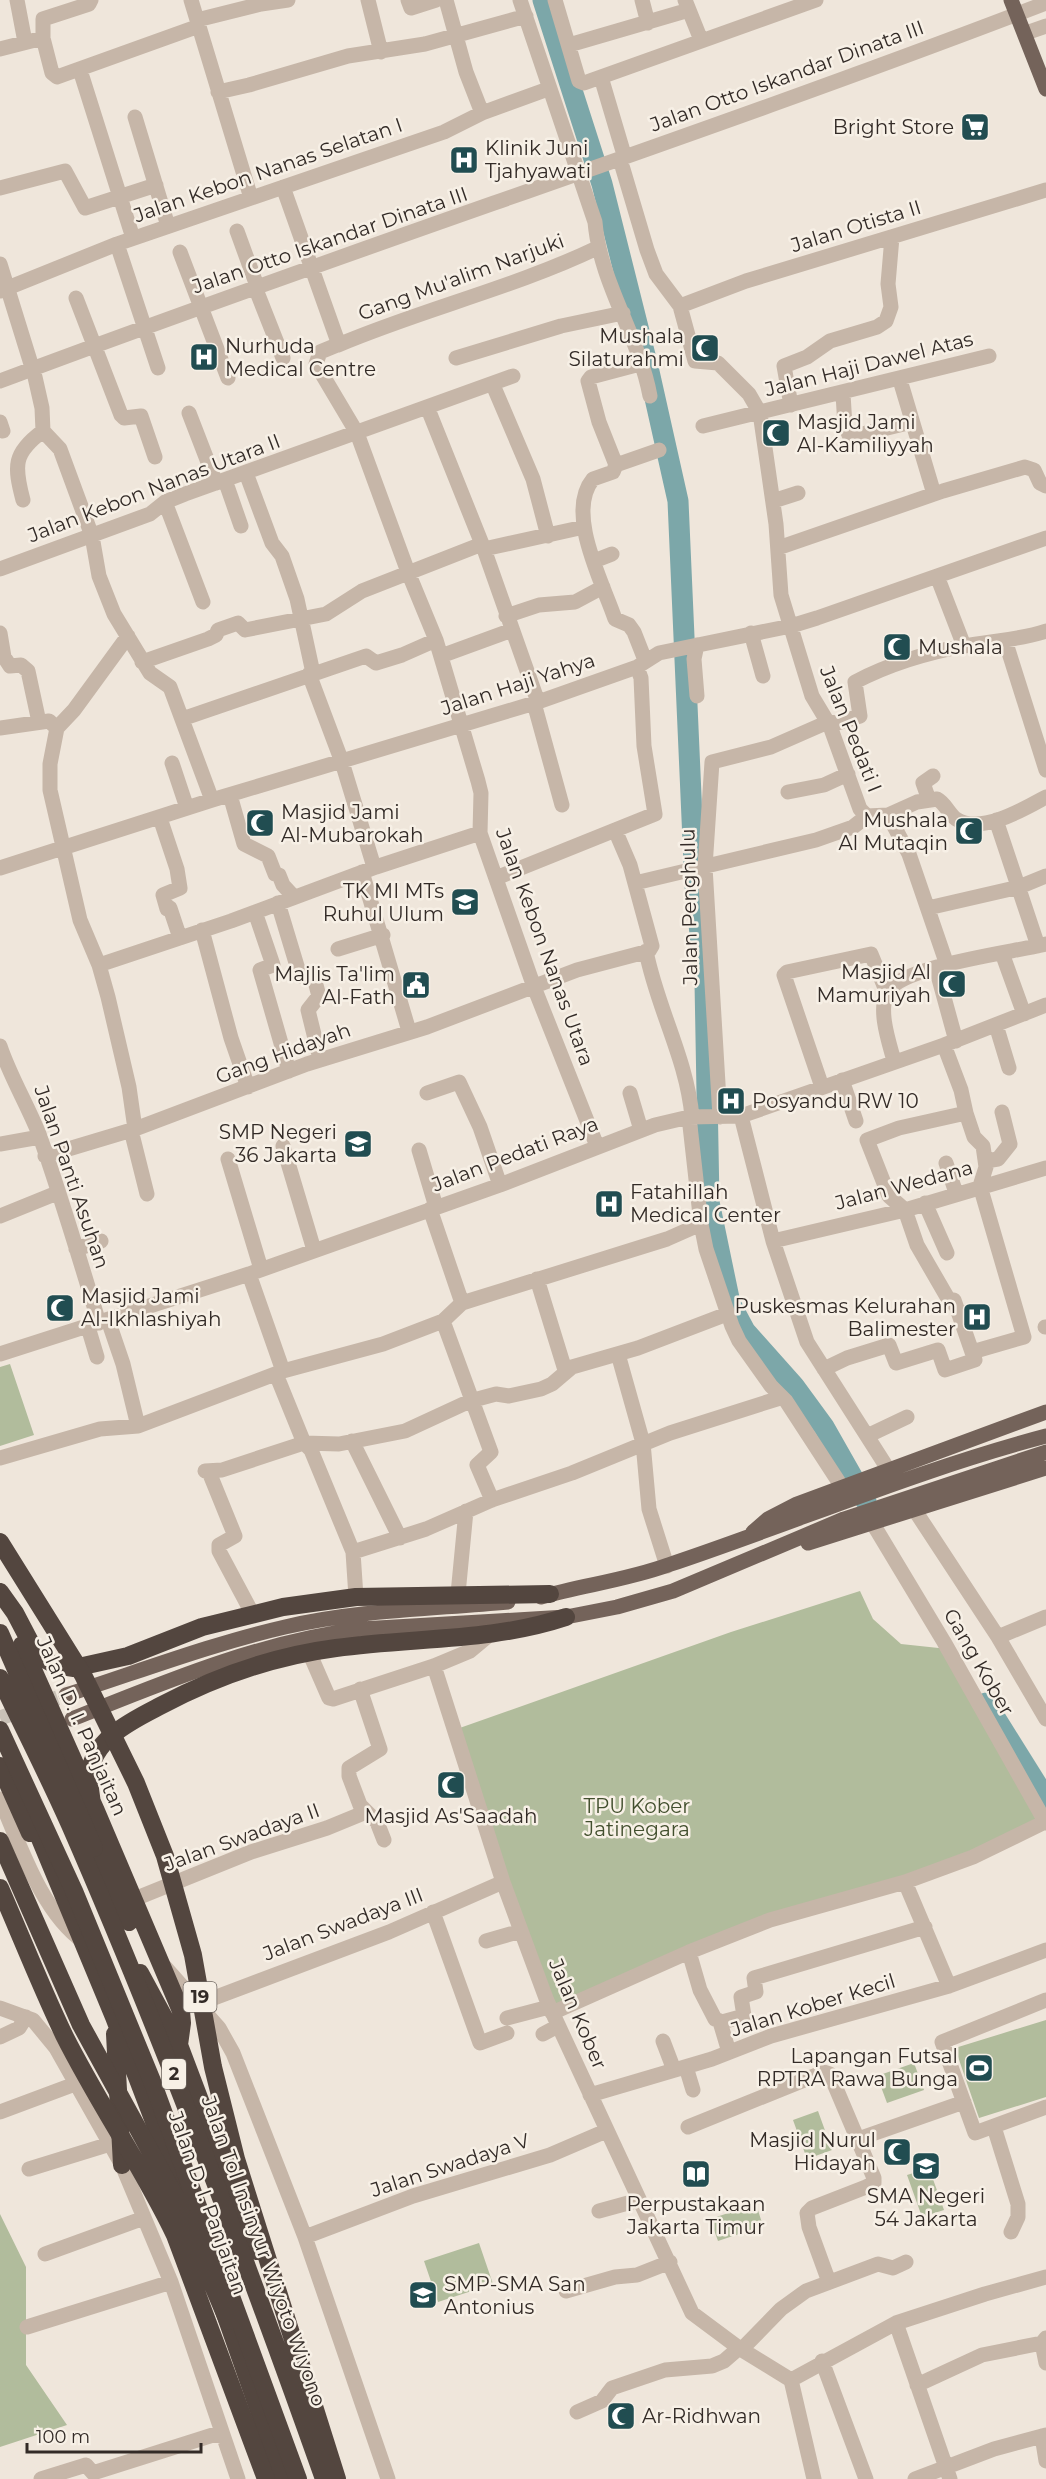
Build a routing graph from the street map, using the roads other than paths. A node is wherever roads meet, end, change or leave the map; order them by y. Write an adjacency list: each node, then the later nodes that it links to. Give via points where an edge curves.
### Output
1 (17, 0): 24 (street)
2 (91, 0): 22 (street, via 43,20)
3 (190, 0): 17 (street)
4 (288, 0): 17 (street)
5 (368, 0): 27 (street)
6 (408, 0): 7 (street, via 411,8)
7 (436, 0)
8 (446, 0): 21 (street)
9 (520, 0): 16 (street)
10 (555, 0): 25 (street)
11 (642, 0): 18 (street)
12 (816, 0): 23 (street)
13 (1046, 3): 15 (street, Jalan Otto Iskandar Dinata III)
14 (687, 5): 18 (street); 23 (street)
15 (1014, 7): 20 (main road); 35 (street, Jalan Otto Iskandar Dinata III)
16 (526, 16): 21 (street); 30 (street)
17 (198, 23): 28 (street); 32 (street)
18 (648, 23): 25 (street)
19 (1046, 26): 20 (street)
20 (1026, 33): 31 (main road)
21 (456, 37): 27 (street); 33 (street)
22 (43, 38): 24 (street); 28 (street, via 54,77)
23 (701, 40): 29 (street)
24 (25, 42): 26 (street)
25 (569, 45): 29 (street, via 579,81)
26 (0, 49)
27 (381, 52): 32 (street, via 348,56)
28 (80, 70): 41 (street)
29 (601, 77): 35 (street)
30 (548, 89): 33 (street, Jalan Kebon Nanas Selatan I); 36 (street)
31 (1046, 89)
32 (218, 92): 42 (street)
33 (482, 113): 38 (street, Jalan Kebon Nanas Selatan I, via 444,132)
34 (135, 117): 37 (street)
35 (611, 162): 36 (street, Jalan Otto Iskandar Dinata III); 55 (street, via 656,274)
36 (579, 174): 48 (street, via 595,222); 51 (street, Jalan Otto Iskandar Dinata III)
37 (156, 185): 41 (street); 43 (street)
38 (283, 187): 42 (street, Jalan Kebon Nanas Selatan I); 51 (street)
39 (0, 188): 41 (street, via 62,170 82,208)
40 (1046, 190): 45 (street, Jalan Otista II)
41 (120, 198): 46 (street)
42 (251, 198): 43 (street, Jalan Kebon Nanas Selatan I)
43 (168, 226): 46 (street, Jalan Kebon Nanas Selatan I)
44 (237, 231): 52 (street)
45 (892, 237): 55 (street, Jalan Otista II); 74 (street, via 888,284 891,307 886,321 824,343 807,357 783,367)
46 (133, 238): 47 (street, Jalan Kebon Nanas Selatan I)
47 (117, 244): 53 (street, Jalan Kebon Nanas Selatan I); 58 (street)
48 (597, 248): 57 (street); 59 (street, Gang Mu'alim Narjuki, via 510,286 413,315)
49 (180, 252): 56 (street)
50 (0, 264): 53 (street)
51 (311, 268): 52 (street, Jalan Otto Iskandar Dinata III); 59 (street)
52 (256, 287): 56 (street, Jalan Otto Iskandar Dinata III); 62 (street)
53 (4, 289): 65 (street)
54 (76, 298): 60 (street)
55 (680, 306): 77 (street, via 695,361 718,363 749,394)
56 (200, 308): 58 (street, Jalan Otto Iskandar Dinata III); 68 (street)
57 (623, 314): 63 (street, via 561,326); 64 (street)
58 (143, 328): 60 (street, Jalan Otto Iskandar Dinata III); 66 (street)
59 (338, 345): 81 (street, via 320,352 316,364)
60 (94, 347): 65 (street, Jalan Otto Iskandar Dinata III); 83 (street, via 121,415 141,416)
61 (989, 356): 69 (street, Jalan Haji Dawel Atas)
62 (283, 358)
63 (456, 358)
64 (640, 364): 73 (street); 84 (street, via 588,381)
65 (32, 368): 70 (street, Jalan Otto Iskandar Dinata III); 80 (street)
66 (158, 368)
67 (513, 376): 71 (street, Jalan Kebon Nanas Utara II)
68 (228, 378)
69 (900, 380): 72 (street, Jalan Haji Dawel Atas); 78 (street)
70 (0, 381)
71 (493, 385): 75 (street, Jalan Kebon Nanas Utara II); 96 (street, via 533,479)
72 (843, 394): 74 (street, Jalan Haji Dawel Atas); 78 (street, via 845,426 850,437)
73 (650, 396)
74 (791, 405): 77 (street, Jalan Haji Dawel Atas)
75 (428, 409): 81 (street, Jalan Kebon Nanas Utara II); 98 (street)
76 (189, 413): 86 (street)
77 (760, 413): 79 (street, Jalan Haji Dawel Atas); 91 (street)
78 (912, 422): 89 (street)
79 (704, 426)
80 (43, 431): 90 (street, via 28,442 16,464); 95 (street, via 60,449)
81 (357, 433): 85 (street, Jalan Kebon Nanas Utara II); 103 (street)
82 (659, 450): 84 (street)
83 (155, 457)
84 (616, 465): 94 (street, via 613,471 589,484 583,508)
85 (246, 473): 86 (street, Jalan Kebon Nanas Utara II); 107 (street, via 272,543 283,560 297,599)
86 (220, 482): 92 (street, Jalan Kebon Nanas Utara II); 93 (street)
87 (1046, 486): 89 (street, via 1029,467)
88 (798, 493): 91 (street)
89 (934, 494): 99 (street)
90 (23, 500)
91 (773, 501): 99 (street)
92 (165, 502): 95 (street, Jalan Kebon Nanas Utara II, via 150,514); 106 (street)
93 (241, 526)
94 (584, 527): 96 (street); 101 (street)
95 (92, 536): 102 (street, Jalan Kebon Nanas Utara II); 113 (street, via 102,585)
96 (548, 536): 98 (street)
97 (1046, 538): 104 (street, Jalan Haji Yahya)
98 (483, 547): 103 (street); 108 (street)
99 (777, 548): 109 (street, via 781,595)
100 (612, 554): 101 (street)
101 (594, 561): 105 (street)
102 (0, 570)
103 (408, 572): 107 (street, via 362,591 334,611); 114 (street)
104 (937, 576): 109 (street, Jalan Haji Yahya); 117 (street)
105 (603, 587): 108 (street, via 575,602 538,605); 121 (street, via 615,619 634,632)
106 (203, 602)
107 (299, 619): 120 (street, via 244,630 238,623); 122 (street)
108 (509, 623): 118 (street); 125 (street)
109 (791, 626): 112 (street, Jalan Haji Yahya); 128 (street, Jalan Pedati I, via 812,696)
110 (1046, 631): 115 (street, Jalan Penghulu)
111 (0, 633): 119 (street)
112 (751, 633): 116 (street, Jalan Haji Yahya); 123 (street)
113 (128, 636): 120 (street); 131 (street)
114 (436, 640): 118 (street); 122 (street, via 376,663 366,657)
115 (1005, 640): 117 (street, Jalan Penghulu); 134 (street)
116 (690, 646): 121 (street, Jalan Haji Yahya); 124 (street)
117 (964, 646): 128 (street, Jalan Penghulu, via 904,662 857,681 854,688 861,715)
118 (441, 656): 129 (street)
119 (2, 658): 127 (street, via 8,665 21,665 28,671)
120 (142, 662): 126 (street, via 152,675 170,687)
121 (641, 663): 125 (street, Jalan Haji Yahya); 148 (street, via 644,746 655,810 652,816)
122 (311, 673): 126 (street); 132 (street)
123 (763, 676)
124 (697, 696)
125 (536, 702): 129 (street, Jalan Haji Yahya); 142 (street)
126 (182, 719): 140 (street)
127 (39, 722): 130 (street); 131 (street, via 52,722)
128 (828, 722): 135 (street, Jalan Pedati I); 152 (street, Jalan Penghulu, via 771,747 712,762)
129 (462, 724): 132 (street, Jalan Haji Yahya); 149 (street, Jalan Kebon Nanas Utara, via 481,793)
130 (0, 728)
131 (57, 728): 150 (street, via 50,790)
132 (342, 762): 138 (street, Jalan Haji Yahya); 153 (street)
133 (172, 763): 143 (street)
134 (1046, 770)
135 (848, 774): 137 (street, via 824,785); 145 (street, Jalan Pedati I)
136 (933, 776): 141 (street, via 923,783)
137 (788, 792)
138 (230, 795): 140 (street, Jalan Haji Yahya); 158 (street, via 244,844 268,856 275,874)
139 (1046, 797): 147 (street)
140 (212, 800): 143 (street, Jalan Haji Yahya)
141 (929, 800): 144 (street); 147 (street, via 940,800 959,820 986,824)
142 (562, 805)
143 (187, 808): 146 (street, Jalan Haji Yahya)
144 (888, 815): 145 (street, Jalan Pedati I); 160 (street, Jalan Pedati I, via 909,854)
145 (867, 816): 152 (street, via 853,827 816,840)
146 (160, 818): 150 (street, Jalan Haji Yahya); 163 (street, via 180,887 163,895)
147 (996, 820): 157 (street)
148 (615, 830): 155 (street); 156 (street)
149 (480, 833): 153 (street); 155 (street, Jalan Kebon Nanas Utara)
150 (64, 848): 151 (street, Jalan Haji Yahya); 169 (street, via 80,920)
151 (0, 868)
152 (698, 868): 156 (street); 192 (street, Jalan Penghulu)
153 (368, 870): 158 (street); 164 (street)
154 (1046, 876): 157 (street)
155 (496, 878): 171 (street, Jalan Kebon Nanas Utara)
156 (635, 883): 167 (street, via 652,946)
157 (1019, 887): 160 (street); 165 (street)
158 (294, 897): 159 (street)
159 (279, 903): 161 (street); 179 (street, via 300,976 313,975 319,998 308,1010)
160 (928, 908): 170 (street, Jalan Pedati I)
161 (255, 912): 162 (street); 182 (street, via 273,965 261,970)
162 (202, 930): 163 (street); 184 (street)
163 (180, 938): 169 (street)
164 (384, 941): 166 (street); 176 (street)
165 (1042, 945): 168 (street)
166 (338, 950)
167 (646, 951): 171 (street, Gang Hidayah, via 577,970); 191 (street, via 652,981 683,1066)
168 (1002, 953): 170 (street); 174 (street)
169 (99, 965): 194 (street, via 129,1087)
170 (941, 965): 172 (street, via 898,980); 177 (street, Jalan Pedati I)
171 (534, 987): 176 (street, Gang Hidayah); 199 (street, Jalan Kebon Nanas Utara)
172 (887, 993): 180 (street, via 885,1009); 185 (street, via 871,954 787,972 783,978)
173 (1046, 1005): 174 (street, Jalan Pedati Raya)
174 (1024, 1014): 175 (street, Jalan Pedati Raya)
175 (996, 1025): 177 (street, Jalan Pedati Raya); 181 (street)
176 (409, 1031): 179 (street, Gang Hidayah)
177 (950, 1043): 180 (street, Jalan Pedati Raya); 189 (street, Jalan Pedati I)
178 (0, 1046): 196 (street, Jalan Panti Asuhan)
179 (320, 1059): 182 (street, Gang Hidayah)
180 (894, 1061): 183 (street, Jalan Pedati Raya)
181 (1009, 1068)
182 (289, 1071): 184 (street, Gang Hidayah)
183 (842, 1080): 185 (street, Jalan Pedati Raya); 193 (street)
184 (248, 1087): 194 (street, Gang Hidayah)
185 (822, 1087): 190 (street, Jalan Pedati Raya)
186 (630, 1093): 195 (street)
187 (427, 1094): 206 (street, via 459,1082)
188 (1002, 1112): 203 (street, via 1010,1144 998,1159)
189 (966, 1113): 203 (street, Jalan Pedati I, via 974,1137 984,1146); 213 (street, via 867,1140 889,1196)
190 (741, 1116): 192 (street, Jalan Pedati Raya); 217 (street)
191 (692, 1117): 192 (street, Jalan Pedati Raya); 195 (street, Jalan Pedati Raya); 215 (street)
192 (719, 1117)
193 (856, 1121)
194 (133, 1130): 201 (street, Gang Hidayah); 210 (street)
195 (641, 1130): 199 (street, Jalan Pedati Raya)
196 (40, 1137): 197 (street); 201 (street, Jalan Panti Asuhan)
197 (0, 1144)
198 (283, 1146): 219 (street)
199 (597, 1146): 206 (street, Jalan Pedati Raya)
200 (420, 1150): 212 (street)
201 (45, 1156): 209 (street, Jalan Panti Asuhan)
202 (228, 1159): 221 (street)
203 (986, 1161): 207 (street)
204 (946, 1163): 208 (street)
205 (1046, 1168): 207 (street, Jalan Wedana)
206 (500, 1185): 212 (street, Jalan Pedati Raya)
207 (981, 1186): 208 (street, Jalan Wedana); 227 (street, via 1024,1336)
208 (956, 1193): 211 (street, Jalan Wedana)
209 (57, 1194): 214 (street); 218 (street, Jalan Panti Asuhan)
210 (147, 1194)
211 (925, 1203): 213 (street, Jalan Wedana); 220 (street)
212 (433, 1208): 219 (street, Jalan Pedati Raya); 223 (street)
213 (905, 1210): 217 (street, Jalan Wedana); 227 (street, via 917,1245 950,1302 954,1300)
214 (0, 1216)
215 (701, 1224): 222 (street, via 667,1239); 224 (street)
216 (101, 1241): 218 (street)
217 (773, 1241): 231 (street, via 807,1342)
218 (76, 1249): 226 (street, Jalan Panti Asuhan)
219 (314, 1250): 221 (street, Jalan Pedati Raya)
220 (947, 1253)
221 (255, 1271): 226 (street, Jalan Pedati Raya); 233 (street)
222 (537, 1279): 223 (street); 232 (street)
223 (462, 1303): 225 (street)
224 (727, 1314): 229 (street); 234 (street, via 739,1341)
225 (443, 1321): 233 (street, via 383,1344); 235 (street)
226 (98, 1323): 228 (street, Jalan Pedati Raya); 230 (street); 238 (street, via 123,1364)
227 (972, 1352): 231 (street, via 975,1360 945,1370 938,1350 896,1363 889,1345)
228 (0, 1354)
229 (618, 1354): 232 (street); 243 (street)
230 (97, 1358)
231 (824, 1369): 239 (street)
232 (565, 1370): 235 (street, via 542,1389)
233 (280, 1373): 238 (street); 242 (street)
234 (780, 1398): 243 (street); 249 (street)
235 (470, 1401): 241 (street, via 405,1431); 250 (street, via 491,1452 477,1465)
236 (1046, 1412): 248 (main road)
237 (908, 1417): 239 (street)
238 (138, 1426): 246 (street, via 100,1429)
239 (867, 1436): 248 (street)
240 (1046, 1436): 245 (main road)
241 (352, 1441): 242 (street); 255 (street)
242 (304, 1443): 257 (street, via 311,1450); 264 (street, via 207,1472 235,1536 219,1545 219,1551)
243 (643, 1443): 250 (street); 259 (street, via 649,1509)
244 (1046, 1452): 245 (main road)
245 (1006, 1455): 254 (main road, via 888,1487); 258 (main road)
246 (0, 1458)
247 (1046, 1468): 251 (main road)
248 (886, 1470): 249 (main road)
249 (845, 1485): 254 (main road, via 775,1515)
250 (492, 1500): 252 (street)
251 (914, 1509): 253 (main road); 269 (street)
252 (466, 1511): 255 (street); 261 (street)
253 (874, 1523): 258 (main road); 284 (street, Gang Kober)
254 (748, 1535): 259 (main road)
255 (400, 1538): 257 (street)
256 (0, 1542): 358 (highway, 19, bridge, via 83,1674 136,1783 165,1856 193,1956 213,2067 236,2159)
257 (353, 1552): 263 (street)
258 (753, 1557): 265 (main road, via 673,1591)
259 (667, 1566): 262 (main road)
260 (0, 1592): 264 (highway, via 37,1654 44,1661 65,1667 108,1662); 282 (highway, Jalan D. I. Panjaitan)
261 (458, 1594): 262 (highway); 263 (highway)
262 (550, 1594): 275 (main road, via 514,1602 338,1617 286,1626)
263 (356, 1597): 264 (highway)
264 (252, 1613)
265 (566, 1617): 268 (highway); 276 (main road, via 329,1633 244,1653)
266 (1046, 1617): 269 (street)
267 (0, 1633): 310 (highway, bridge, via 168,2007)
268 (488, 1636): 271 (highway, via 387,1642); 272 (street, via 470,1651)
269 (998, 1637): 277 (street)
270 (0, 1647): 310 (highway, Jalan D. I. Panjaitan, via 142,1979)
271 (309, 1652): 274 (street, via 329,1698); 282 (highway, via 273,1660 195,1688 129,1722 105,1740 93,1760 89,1777)
272 (434, 1666): 274 (street); 287 (street, Jalan Kober)
273 (0, 1678): 357 (highway, Jalan Tol Insinyur Wiyoto Wiyono / 2, bridge, via 69,1823 150,2014 240,2244)
274 (360, 1689): 283 (street, via 380,1746 349,1768 360,1805)
275 (66, 1695)
276 (72, 1719)
277 (1046, 1719)
278 (0, 1730): 356 (highway, 2, bridge, via 74,1892 152,2081)
279 (0, 1746): 294 (highway, Jalan D. I. Panjaitan)
280 (0, 1766): 281 (highway)
281 (8, 1799): 294 (highway)
282 (92, 1804): 290 (highway, Jalan D. I. Panjaitan)
283 (366, 1812): 285 (street, via 377,1822); 290 (street, Jalan Swadaya II, via 251,1852)
284 (1045, 1822): 288 (street, via 973,1857)
285 (384, 1840)
286 (0, 1841): 355 (highway, bridge, via 81,2025 192,2232)
287 (503, 1882): 291 (street, Jalan Swadaya III); 293 (street, Jalan Kober)
288 (905, 1882): 292 (street); 297 (street, via 770,1920)
289 (0, 1888): 353 (highway, bridge, via 64,2034 175,2235)
290 (132, 1900): 298 (highway, Jalan D. I. Panjaitan)
291 (433, 1912): 301 (street, Jalan Swadaya III); 303 (street, via 480,2043 507,2026)
292 (925, 1927): 299 (street); 306 (street, via 754,1978 756,1992 741,1997 744,2016)
293 (521, 1931): 295 (street); 303 (street, Jalan Kober)
294 (83, 1941): 305 (highway, Jalan D. I. Panjaitan)
295 (486, 1941)
296 (1046, 1950): 299 (street, Jalan Kober Kecil)
297 (689, 1952): 303 (street); 306 (street, via 700,1990)
298 (157, 1959): 301 (street); 310 (highway, Jalan D. I. Panjaitan, via 180,2011)
299 (949, 1986): 311 (street, Jalan Kober Kecil, via 771,2036)
300 (1046, 2000): 316 (street, via 943,2040)
301 (198, 2004): 330 (street, via 219,2028 233,2053)
302 (0, 2008): 304 (street)
303 (553, 2015): 307 (street); 315 (street, Jalan Kober)
304 (26, 2017): 308 (street, via 19,2028); 313 (street, via 56,2048)
305 (114, 2017): 324 (highway); 354 (highway, Jalan D. I. Panjaitan, via 210,2270)
306 (720, 2022): 311 (street)
307 (543, 2034)
308 (0, 2037)
309 (663, 2041): 312 (street)
310 (178, 2044): 358 (highway, Jalan D. I. Panjaitan, via 260,2257)
311 (729, 2052): 312 (street, Jalan Kober Kecil)
312 (680, 2069): 314 (street); 315 (street, Jalan Kober Kecil)
313 (75, 2084): 318 (street); 323 (street)
314 (693, 2090)
315 (590, 2095): 321 (street, Jalan Kober)
316 (964, 2102): 320 (street, via 975,2133); 322 (street)
317 (1046, 2107): 320 (street)
318 (0, 2112)
319 (688, 2127): 322 (street, via 827,2072)
320 (993, 2127): 329 (street, via 1018,2204 1018,2217)
321 (606, 2130): 326 (street, Jalan Kober); 330 (street, Jalan Swadaya V, via 550,2155 413,2196)
322 (858, 2139): 336 (street, via 874,2183 812,2208 807,2219)
323 (110, 2144): 324 (street); 325 (street)
324 (122, 2165): 328 (street)
325 (29, 2169)
326 (639, 2200): 327 (street); 332 (street, Jalan Kober)
327 (599, 2211)
328 (144, 2218): 331 (street); 335 (street)
329 (1011, 2232)
330 (305, 2237): 359 (street)
331 (45, 2254)
332 (670, 2262): 337 (street, via 637,2275); 341 (street, Jalan Kober, via 692,2313)
333 (906, 2262): 336 (street, via 893,2268 878,2264)
334 (1046, 2277): 338 (street)
335 (171, 2282): 339 (street); 347 (street)
336 (829, 2282): 341 (street, via 806,2291 781,2309)
337 (566, 2291)
338 (896, 2323): 342 (street); 345 (street)
339 (27, 2327)
340 (1044, 2340): 343 (street); 345 (street, via 982,2355)
341 (740, 2349): 344 (street, Jalan Kober); 346 (street, via 712,2366 665,2370 612,2388 602,2401)
342 (822, 2361): 344 (street); 361 (street)
343 (1046, 2363)
344 (791, 2379): 360 (street)
345 (917, 2385): 350 (street)
346 (577, 2412)
347 (220, 2432): 351 (street, via 93,2473 86,2465); 352 (street)
348 (1044, 2436): 349 (street); 350 (street, via 994,2449)
349 (1046, 2461)
350 (948, 2473): 362 (street)
351 (41, 2479)
352 (238, 2479)
353 (266, 2479)
354 (283, 2479)
355 (290, 2479)
356 (298, 2479)
357 (324, 2479)
358 (337, 2479)
359 (388, 2479)
360 (814, 2479)
361 (866, 2479)
362 (915, 2479)

